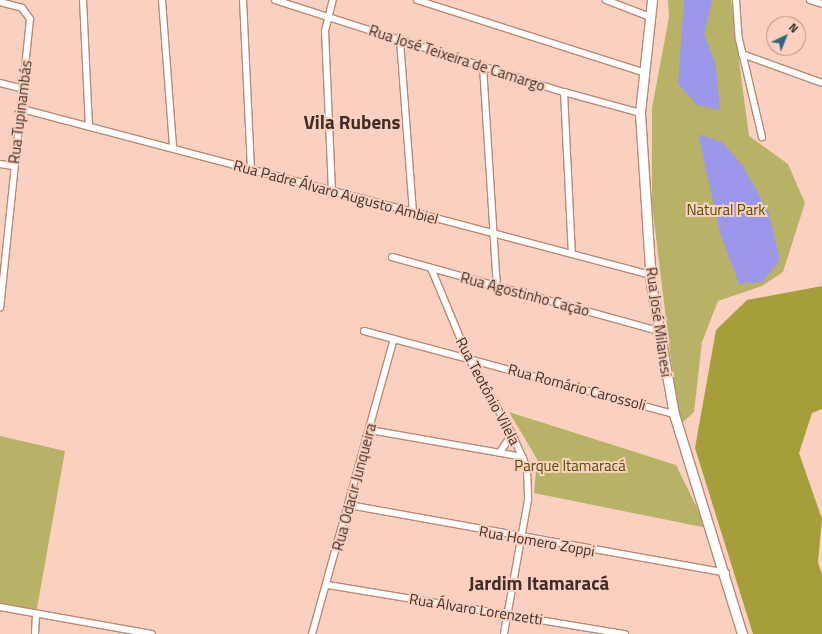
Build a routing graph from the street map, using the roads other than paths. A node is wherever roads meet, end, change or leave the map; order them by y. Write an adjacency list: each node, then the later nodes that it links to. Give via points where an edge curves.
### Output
1 (83, 0): 25 (street)
2 (162, 0): 27 (street)
3 (243, 0): 30 (street)
4 (275, 0): 13 (street, Rua José Teixeira de Camargo)
5 (333, 0): 13 (street)
6 (417, 0): 18 (street)
7 (606, 0): 14 (street)
8 (652, 0): 14 (street, Rua José Milanesi)
9 (736, 0): 16 (street)
10 (810, 0): 12 (street)
11 (0, 2): 21 (street, Rua Tupinambás, via 28,12 30,19)
12 (822, 4)
13 (326, 17): 15 (street, Rua José Teixeira de Camargo); 31 (street)
14 (650, 17): 18 (street, Rua José Milanesi)
15 (400, 40): 17 (street, Rua José Teixeira de Camargo); 32 (street)
16 (742, 54): 20 (street); 26 (street)
17 (483, 66): 22 (street, Rua José Teixeira de Camargo); 33 (street)
18 (643, 72): 24 (street, Rua José Milanesi)
19 (0, 83): 21 (street)
20 (822, 83)
21 (24, 89): 23 (street, Rua Tupinambás)
22 (564, 92): 24 (street, Rua José Teixeira de Camargo); 35 (street)
23 (22, 108): 25 (street, Rua Padre Álvaro Augusto Ambiel); 29 (street, Rua Tupinambás)
24 (640, 113): 38 (street, Rua José Milanesi)
25 (89, 126): 27 (street, Rua Padre Álvaro Augusto Ambiel)
26 (762, 136)
27 (173, 148): 30 (street, Rua Padre Álvaro Augusto Ambiel)
28 (0, 164): 29 (street)
29 (13, 166): 34 (street, Rua Tupinambás)
30 (251, 169): 31 (street, Rua Padre Álvaro Augusto Ambiel)
31 (332, 191): 32 (street, Rua Padre Álvaro Augusto Ambiel)
32 (412, 213): 33 (street, Rua Padre Álvaro Augusto Ambiel)
33 (493, 236): 35 (street, Rua Padre Álvaro Augusto Ambiel); 39 (street)
34 (3, 248): 40 (street, Rua Tupinambás)
35 (572, 254): 38 (street, Rua Padre Álvaro Augusto Ambiel)
36 (392, 257): 37 (street, Rua Agostinho Cação)
37 (431, 268): 39 (street, Rua Agostinho Cação); 44 (street, Rua Teotônio Vilela)
38 (651, 276): 42 (street, Rua José Milanesi)
39 (497, 286): 42 (street, Rua Agostinho Cação)
40 (0, 307)
41 (364, 331): 43 (street, Rua Romário Carossoli)
42 (659, 331): 45 (street, Rua José Milanesi)
43 (394, 339): 44 (street, Rua Romário Carossoli); 46 (street, Rua Odacir Junqueira)
44 (468, 357): 45 (street, Rua Romário Carossoli); 47 (street, Rua Teotônio Vilela)
45 (674, 414): 52 (street, Rua José Milanesi)
46 (370, 430): 48 (street); 50 (street, Rua Odacir Junqueira)
47 (512, 434): 48 (street); 49 (street, Rua Teotônio Vilela)
48 (500, 452): 49 (street)
49 (523, 456): 51 (street, Rua Teotônio Vilela, via 528,479)
50 (349, 505): 51 (street, Rua Homero Zoppi); 53 (street, Rua Odacir Junqueira)
51 (522, 539): 52 (street, Rua Homero Zoppi); 56 (street, Rua Teotônio Vilela)
52 (726, 573): 63 (street, Rua José Milanesi)
53 (328, 585): 56 (street, Rua Álvaro Lorenzetti); 60 (street, Rua Odacir Junqueira)
54 (0, 607): 55 (street)
55 (36, 614): 57 (street); 58 (street)
56 (508, 615): 61 (street, Rua Teotônio Vilela); 62 (street, Rua Álvaro Lorenzetti)
57 (124, 632): 59 (street)
58 (35, 634)
59 (152, 634)
60 (312, 634)
61 (504, 634)
62 (625, 634)
63 (742, 634)

